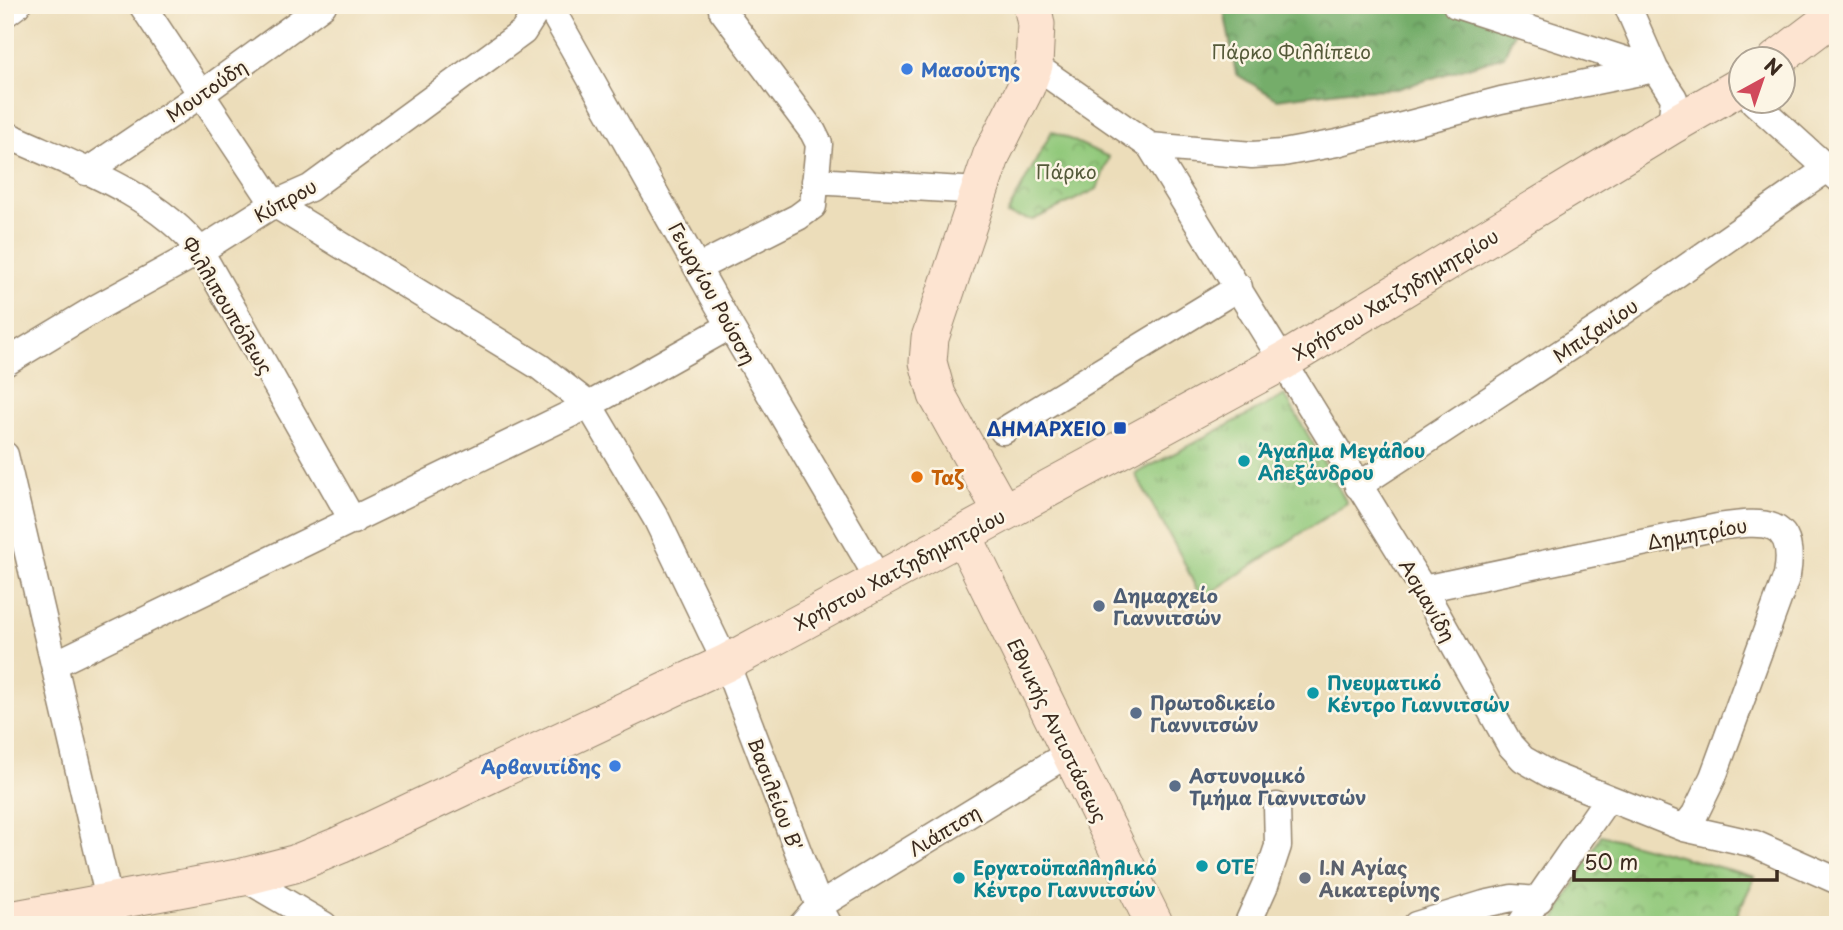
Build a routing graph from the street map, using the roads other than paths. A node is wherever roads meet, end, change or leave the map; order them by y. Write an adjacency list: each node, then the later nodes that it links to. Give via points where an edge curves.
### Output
1 (18, 5): 11 (street)
2 (142, 5): 15 (street)
3 (323, 5): 15 (street, Μουτούδη)
4 (540, 5): 25 (street, Κύπρου, via 523,32 477,67 310,188)
5 (549, 5): 27 (street, Γεωργίου Ρούσση)
6 (1032, 5): 13 (main road)
7 (1456, 5): 14 (street)
8 (1627, 5): 14 (street)
9 (722, 10): 23 (street, via 813,132 819,144)
10 (1838, 13): 12 (main road)
11 (5, 14)
12 (1794, 46)
13 (1034, 65): 20 (street); 24 (main road)
14 (1654, 69): 18 (street, via 1674,98); 20 (street, via 1501,100 1283,153 1252,155)
15 (200, 95): 21 (street, Μουτούδη); 25 (street)
16 (1728, 98): 18 (main road, Χρήστου Χατζηδημητρίου)
17 (1771, 116): 22 (street)
18 (1671, 125): 30 (main road, Χρήστου Χατζηδημητρίου)
19 (5, 134): 21 (street, Φιλλιπουπόλεως)
20 (1150, 146): 28 (street, Ασμανίδη)
21 (86, 172): 26 (street, Φιλλιπουπόλεως, via 155,209 185,231)
22 (1832, 174): 35 (street, Μπιζανίου)
23 (815, 181): 24 (street); 27 (street, via 813,206 806,212)
24 (979, 191): 36 (main road, via 930,338 928,362 937,395)
25 (274, 204): 26 (street, Κύπρου); 32 (street, via 540,367)
26 (200, 251): 31 (street, Κύπρου); 37 (street, Φιλλιπουπόλεως)
27 (699, 267): 29 (street, Γεωργίου Ρούσση)
28 (1239, 288): 30 (street, Ασμανίδη); 33 (street)
29 (730, 326): 32 (street); 39 (street, Γεωργίου Ρούσση)
30 (1284, 361): 35 (street, Ασμανίδη); 36 (main road, Χρήστου Χατζηδημητρίου)
31 (5, 363)
32 (589, 405): 37 (street); 41 (street, Βασιλείου Β', via 656,517)
33 (1003, 431)
34 (5, 455): 42 (street)
35 (1358, 486): 40 (street, Ασμανίδη)
36 (1003, 513): 38 (main road, Χρήστου Χατζηδημητρίου)
37 (353, 521): 42 (street)
38 (963, 535): 39 (main road, Χρήστου Χατζηδημητρίου); 43 (main road, Εθνικής Αντιστάσεως)
39 (879, 580): 41 (main road, Χρήστου Χατζηδημητρίου)
40 (1423, 589): 44 (street, Ασμανίδη, via 1510,745 1551,775); 46 (street, Δημητρίου, via 1718,527 1751,522 1780,531 1789,545 1787,575 1713,776)
41 (726, 663): 47 (main road, Χρήστου Χατζηδημητρίου, via 340,845 294,864); 51 (street, Βασιλείου Β')
42 (55, 664): 50 (street)
43 (1069, 753): 51 (street, Λιάπτση); 53 (main road, Εθνικής Αντιστάσεως)
44 (1608, 798): 46 (street, Ασμανίδη); 49 (street)
45 (1277, 806): 55 (street, via 1278,846)
46 (1684, 828): 48 (street, Ασμανίδη, via 1755,844)
47 (243, 877): 50 (main road, Χρήστου Χατζηδημητρίου); 54 (street)
48 (1838, 881)
49 (1539, 900): 56 (street, via 1512,898); 57 (street)
50 (112, 914): 52 (main road, Χρήστου Χατζηδημητρίου)
51 (817, 918)
52 (15, 922)
53 (1158, 923)
54 (324, 925)
55 (1247, 925)
56 (1416, 925)
57 (1521, 925)

